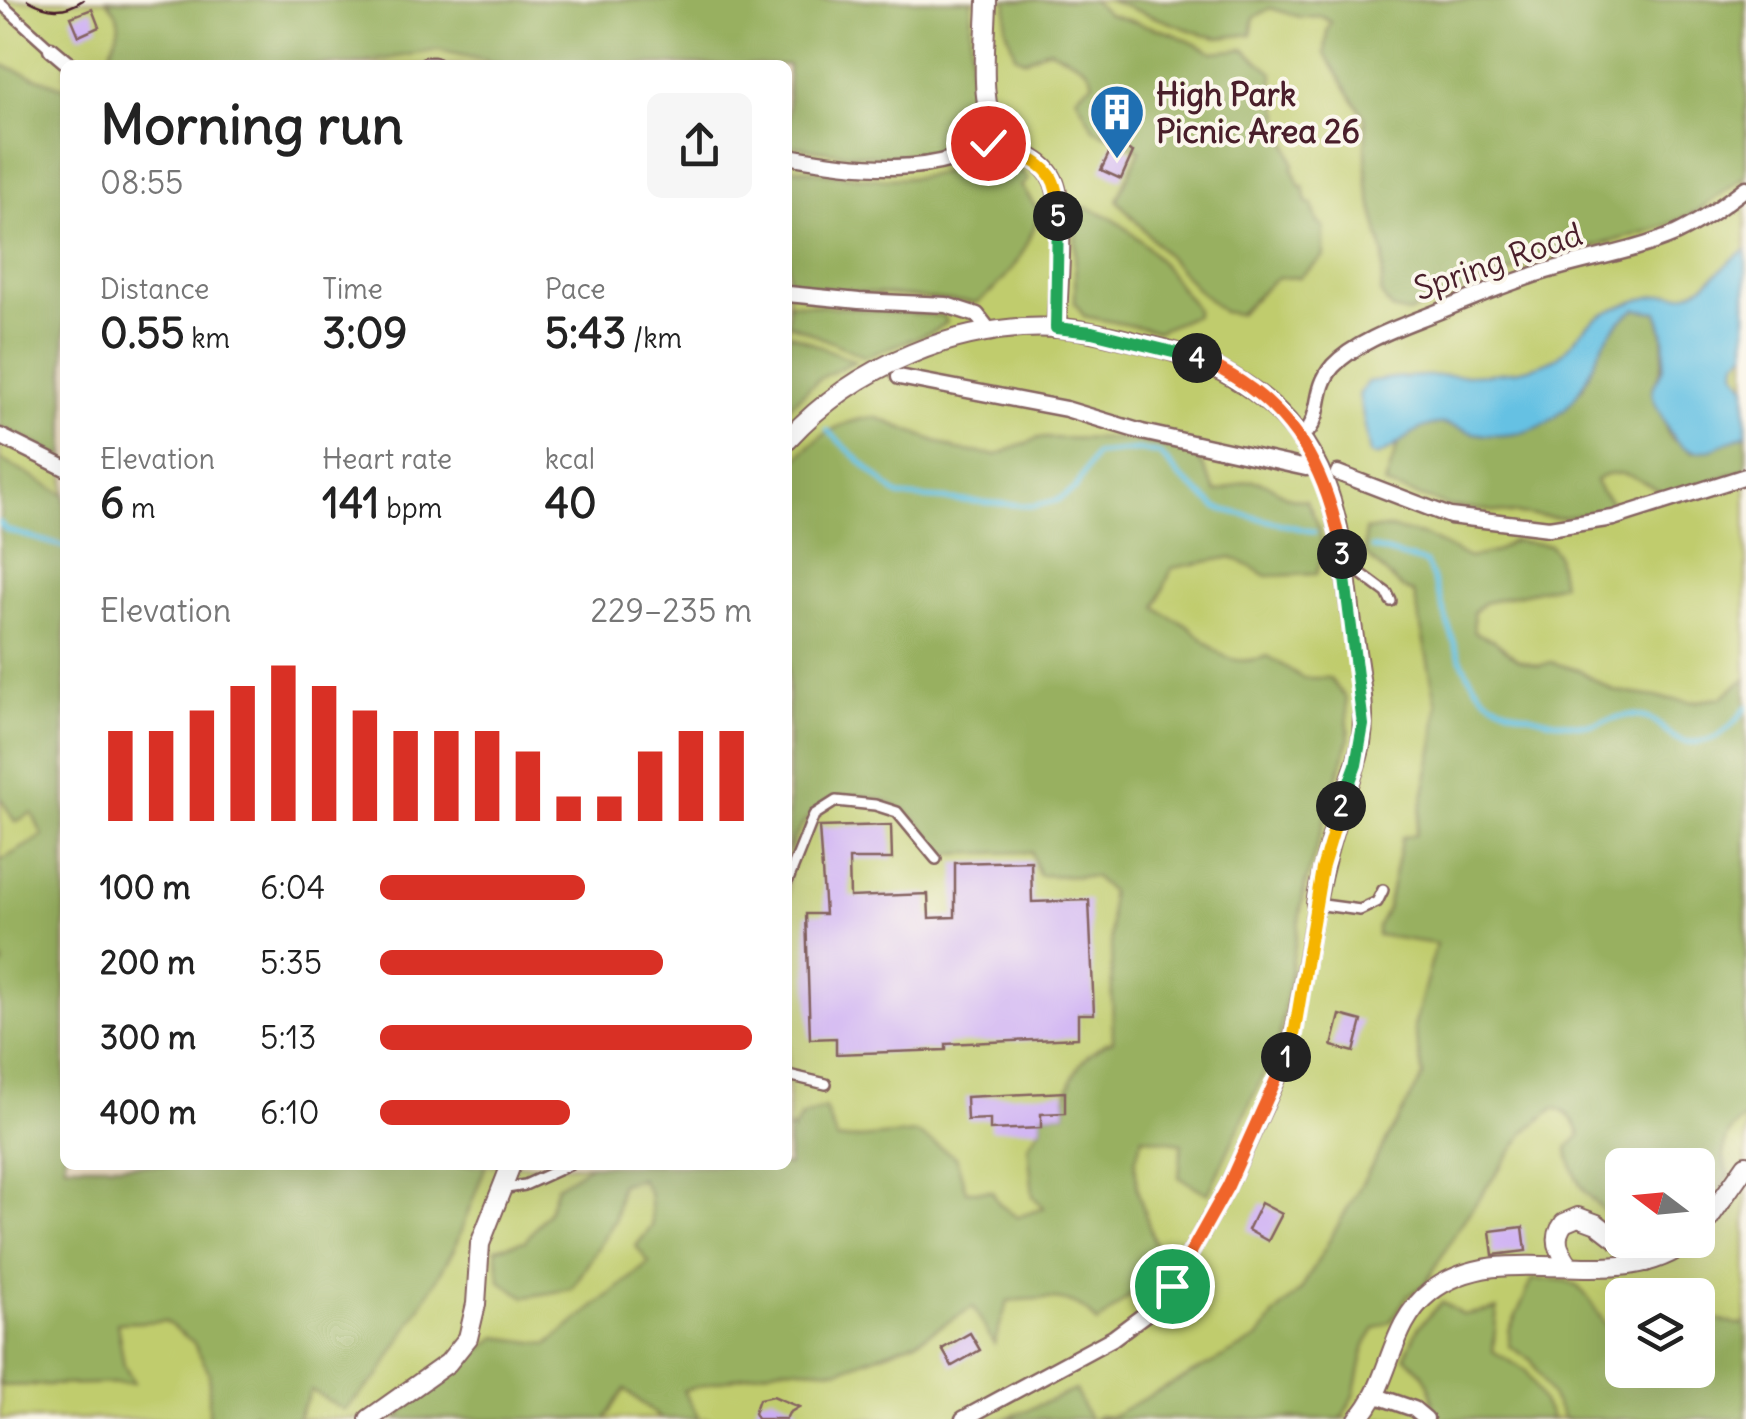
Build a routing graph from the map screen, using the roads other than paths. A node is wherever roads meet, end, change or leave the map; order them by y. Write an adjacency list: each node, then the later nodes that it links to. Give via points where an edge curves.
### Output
1 (987, 0): 5 (street, via 986,104)
2 (0, 3): 3 (lane)
3 (51, 49): 4 (street)
4 (64, 60)
5 (998, 136): 6 (street, via 962,155 904,166); 9 (street, via 1044,167 1057,190)
6 (792, 157)
7 (1746, 188): 13 (street, Spring Road, via 1673,234 1528,276 1350,352 1322,382 1316,420)
8 (792, 294): 10 (street, via 946,305 977,314)
9 (1056, 328): 10 (street); 13 (street, via 1191,356 1263,396)
10 (991, 333): 12 (street, via 930,347 880,369 824,404)
11 (899, 377): 16 (street)
12 (792, 435)
13 (1305, 435): 19 (street, via 1336,516)
14 (0, 436): 15 (street)
15 (60, 466)
16 (1306, 468)
17 (1338, 473): 18 (street, via 1450,516 1549,528 1613,518)
18 (1746, 476)
19 (1343, 561): 20 (lane); 24 (street, via 1363,725)
20 (1391, 601)
21 (936, 859): 22 (lane, via 897,812 836,802 814,815)
22 (792, 870)
23 (1383, 890): 24 (lane, via 1377,902 1360,910)
24 (1316, 904): 37 (street, via 1283,1067 1172,1286 1113,1338)
25 (792, 1076): 26 (lane)
26 (826, 1084)
27 (1746, 1165): 31 (street)
28 (509, 1170): 30 (street)
29 (558, 1170): 30 (lane, via 525,1186)
30 (500, 1188): 36 (street, via 480,1244 468,1338 448,1363)
31 (1715, 1210)
32 (1657, 1258): 33 (street)
33 (1646, 1262): 34 (street); 34 (street, via 1578,1217 1558,1233)
34 (1568, 1264): 35 (street, via 1501,1266 1466,1273 1432,1291 1406,1319)
35 (1374, 1395): 38 (street); 39 (street)
36 (369, 1419)
37 (963, 1419)
38 (1358, 1419)
39 (1426, 1419)

